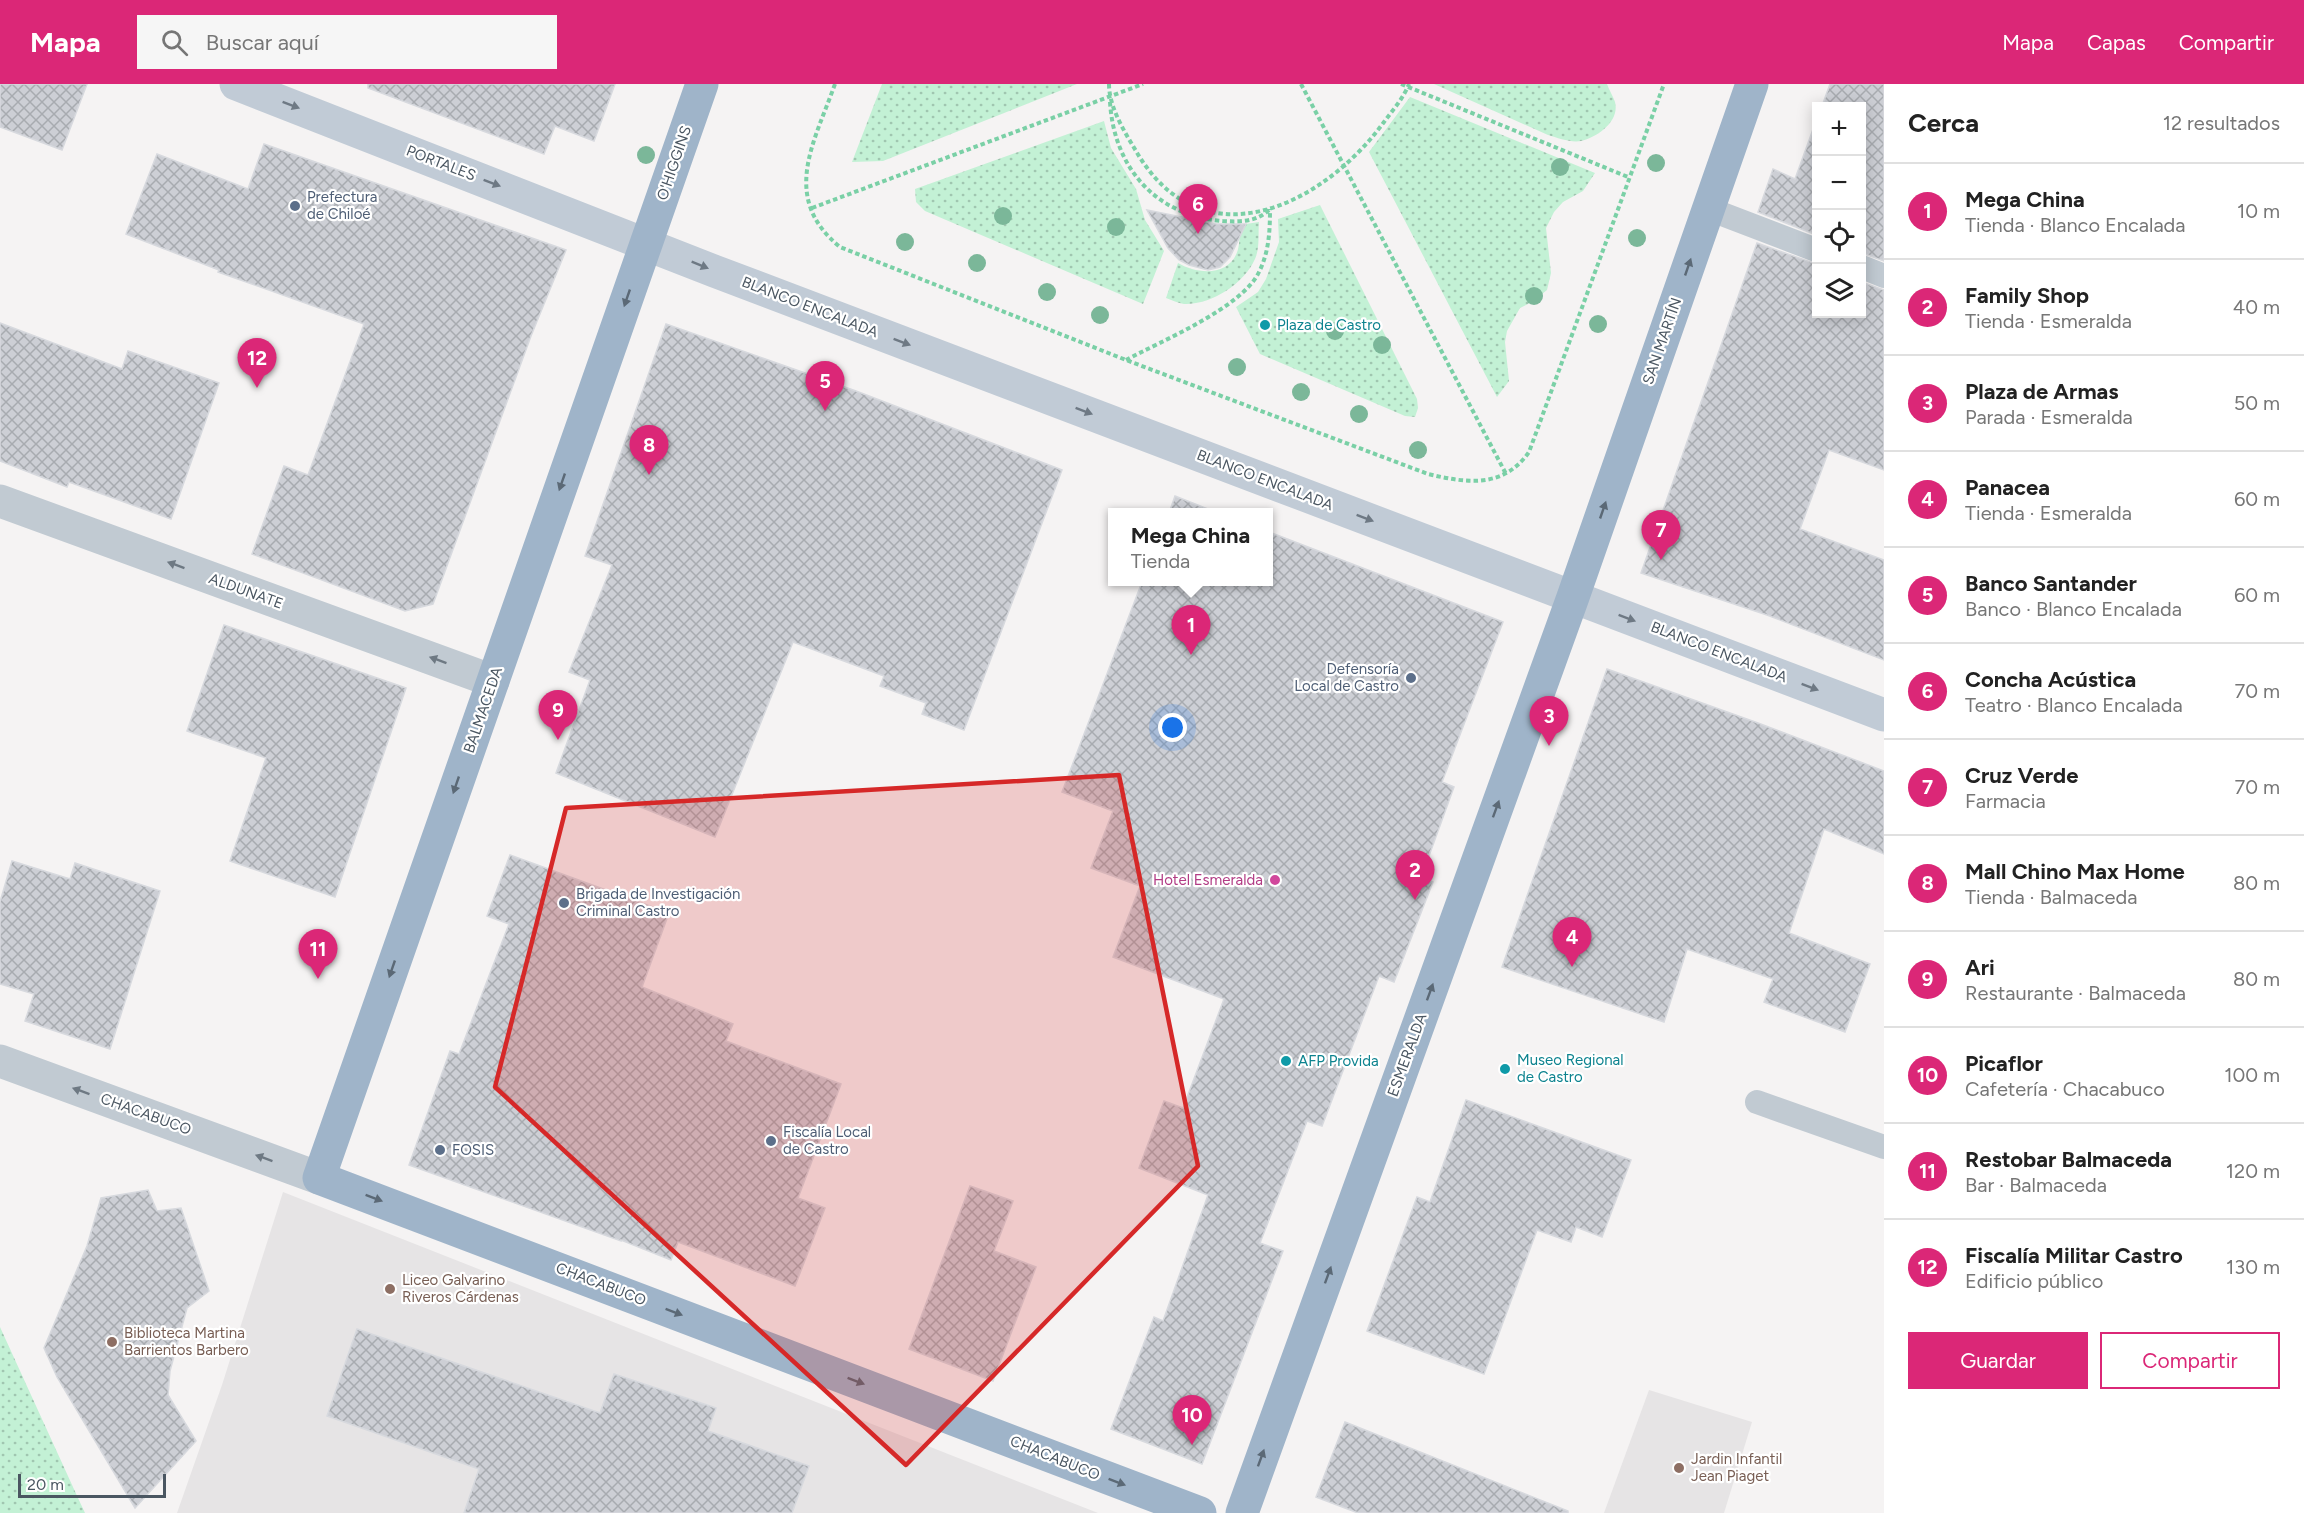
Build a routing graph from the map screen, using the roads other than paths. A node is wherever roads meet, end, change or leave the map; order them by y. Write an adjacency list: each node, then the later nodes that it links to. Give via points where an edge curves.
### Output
1 (236, 84): 5 (main road, PORTALES, one-way to 5)
2 (702, 84): 5 (highway, O'HIGGINS)
3 (1752, 84): 4 (highway, SAN MARTÍN)
4 (1709, 209): 6 (lane); 10 (highway, SAN MARTÍN, one-way to 4)
5 (646, 243): 10 (main road, BLANCO ENCALADA, one-way to 10); 11 (highway, BALMACEDA, one-way to 11)
6 (1812, 248)
7 (1866, 269): 8 (lane)
8 (1884, 276)
9 (0, 501): 11 (street, ALDUNATE, one-way to 9)
10 (1573, 597): 12 (main road, BLANCO ENCALADA, one-way to 12); 18 (highway, ESMERALDA, one-way to 10)
11 (493, 681): 16 (highway, BALMACEDA, one-way to 16)
12 (1884, 715)
13 (0, 1061): 16 (street, CHACABUCO, one-way to 13)
14 (1757, 1102): 15 (lane)
15 (1884, 1146)
16 (319, 1178): 17 (highway, CHACABUCO, one-way to 17)
17 (1200, 1513)
18 (1242, 1513)

